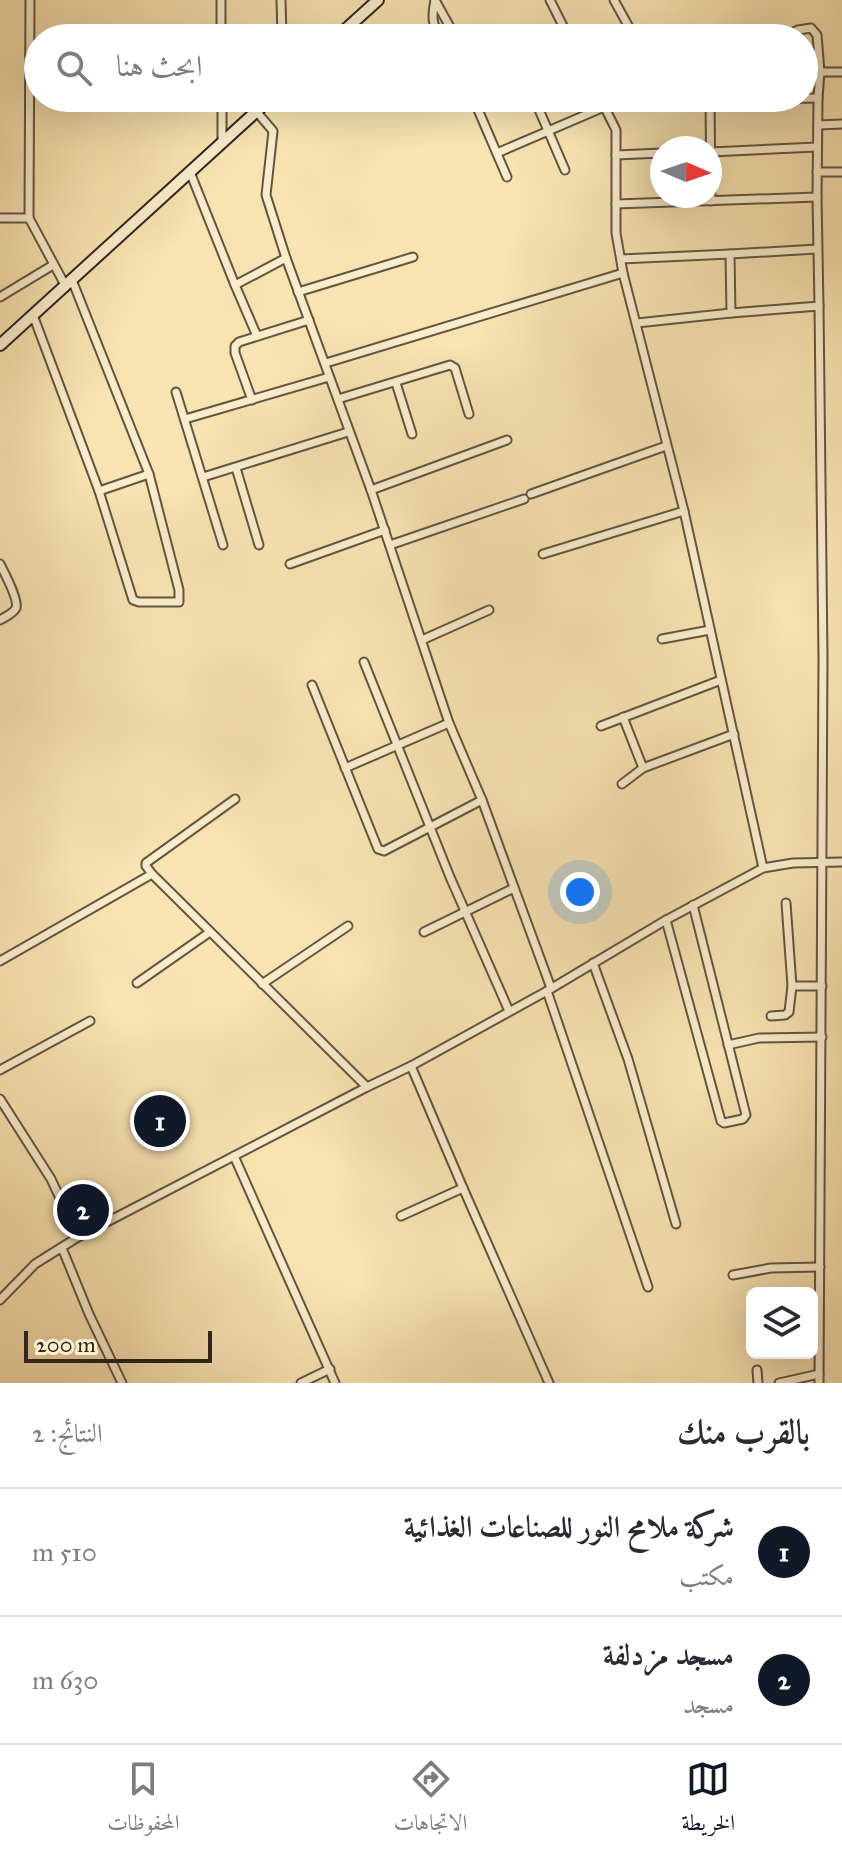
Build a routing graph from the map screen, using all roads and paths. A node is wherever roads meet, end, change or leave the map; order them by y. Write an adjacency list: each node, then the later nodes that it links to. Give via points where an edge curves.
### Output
1 (30, 0): 9 (street)
2 (221, 0): 10 (street)
3 (290, 0): 8 (street)
4 (378, 0): 12 (main road)
5 (435, 0): 13 (street); 14 (street)
6 (550, 0): 15 (street)
7 (614, 0): 16 (street)
8 (281, 4): 11 (street)
9 (30, 24)
10 (221, 24)
11 (282, 24)
12 (351, 24)
13 (434, 24)
14 (448, 24)
15 (562, 24)
16 (627, 24)
17 (818, 47): 18 (street)
18 (820, 72): 19 (street); 20 (street)
19 (842, 72)
20 (818, 98): 31 (street)
21 (29, 112): 50 (street)
22 (222, 112): 34 (street)
23 (255, 112): 34 (main road)
24 (257, 112): 54 (street, via 273,131 266,195)
25 (479, 112): 37 (street)
26 (541, 112): 32 (street)
27 (592, 112): 32 (street)
28 (607, 112): 39 (street, via 616,130)
29 (710, 112): 33 (street)
30 (842, 124): 31 (street)
31 (818, 125): 35 (street)
32 (549, 130): 37 (street); 40 (street)
33 (710, 136)
34 (222, 142): 41 (main road)
35 (817, 147): 36 (street); 42 (street)
36 (722, 151)
37 (497, 153): 44 (street)
38 (650, 154): 39 (street)
39 (616, 155): 48 (street)
40 (565, 170)
41 (190, 172): 58 (main road); 59 (street)
42 (817, 172): 43 (street); 45 (street)
43 (842, 172)
44 (507, 177)
45 (817, 197): 46 (street); 51 (street)
46 (722, 201)
47 (650, 203): 48 (street)
48 (616, 204): 55 (street)
49 (0, 218): 50 (street)
50 (29, 218): 56 (street)
51 (817, 249): 52 (street); 62 (street)
52 (730, 254): 55 (street); 63 (street)
53 (413, 257): 60 (street)
54 (286, 258): 59 (street); 60 (street)
55 (621, 259): 57 (street)
56 (53, 265): 58 (street); 61 (street)
57 (623, 273): 66 (street); 69 (street)
58 (68, 282): 64 (main road); 82 (street)
59 (235, 285): 67 (street)
60 (298, 292): 65 (street)
61 (0, 297)
62 (819, 306): 63 (street); 114 (street)
63 (731, 313): 66 (street)
64 (33, 315): 68 (main road); 85 (street)
65 (309, 320): 67 (street); 69 (street)
66 (637, 323): 80 (street)
67 (257, 336): 74 (street, via 235,346)
68 (0, 345)
69 (326, 363): 70 (street)
70 (329, 377): 73 (street); 74 (street)
71 (396, 383): 73 (street); 75 (street, via 453,366); 78 (street)
72 (176, 392): 76 (street)
73 (338, 399): 77 (street)
74 (252, 400): 76 (street)
75 (469, 414)
76 (185, 419): 83 (street)
77 (348, 432): 81 (street); 84 (street)
78 (412, 434)
79 (507, 440): 84 (street)
80 (666, 446): 86 (street); 90 (street)
81 (236, 468): 83 (street); 89 (street)
82 (149, 474): 85 (street); 85 (street, via 179,602 133,600)
83 (203, 477): 88 (street)
84 (371, 490): 87 (street)
85 (99, 491)
86 (684, 511): 91 (street); 96 (street)
87 (385, 530): 90 (street); 93 (street)
88 (223, 545)
89 (259, 545)
90 (390, 545): 98 (street)
91 (543, 554)
92 (0, 564): 95 (street, via 17,606)
93 (290, 564)
94 (489, 610): 98 (street)
95 (0, 620)
96 (710, 630): 97 (street); 100 (street)
97 (662, 639)
98 (422, 640): 103 (street)
99 (364, 662): 106 (street)
100 (721, 680): 102 (street); 105 (street)
101 (312, 685): 107 (street)
102 (623, 717): 104 (street); 108 (street)
103 (449, 723): 106 (street); 111 (street)
104 (601, 726)
105 (734, 734): 108 (street); 115 (street)
106 (397, 745): 107 (street); 112 (street)
107 (345, 768): 112 (street, via 380,851)
108 (643, 768): 109 (street)
109 (622, 784)
110 (235, 799): 116 (street, via 146,863)
111 (482, 800): 112 (street); 117 (street)
112 (430, 828): 120 (street)
113 (842, 862): 114 (street)
114 (823, 863): 115 (street); 130 (street)
115 (763, 868): 119 (street)
116 (152, 874): 123 (street); 125 (street)
117 (514, 888): 120 (street); 131 (street)
118 (786, 903): 129 (street)
119 (693, 905): 121 (street); 136 (street)
120 (465, 911): 124 (street); 132 (street)
121 (666, 920): 126 (street); 136 (street, via 724,1123 746,1115)
122 (348, 926): 128 (street)
123 (210, 932): 127 (street); 128 (street)
124 (424, 932)
125 (0, 961)
126 (593, 963): 131 (street); 144 (street, via 628,1059)
127 (137, 983)
128 (262, 984): 139 (street)
129 (792, 986): 130 (street); 133 (street, via 789,1012)
130 (822, 986): 135 (street)
131 (549, 990): 132 (street); 149 (street)
132 (509, 1011): 137 (street)
133 (771, 1016)
134 (90, 1021): 138 (street)
135 (822, 1037): 136 (street, via 759,1038); 147 (street)
136 (728, 1045)
137 (411, 1066): 139 (street); 142 (street)
138 (0, 1070)
139 (367, 1087): 141 (street)
140 (0, 1099): 145 (street, via 51,1179)
141 (234, 1156): 145 (street); 151 (street)
142 (463, 1188): 143 (street); 157 (street)
143 (401, 1216)
144 (676, 1224)
145 (78, 1237): 146 (street)
146 (62, 1248): 150 (street, via 35,1264); 154 (street)
147 (820, 1267): 148 (street); 153 (street)
148 (733, 1275)
149 (648, 1287)
150 (0, 1300)
151 (330, 1369): 155 (street); 156 (street)
152 (757, 1370): 158 (street)
153 (819, 1378): 159 (street)
154 (122, 1383)
155 (301, 1383)
156 (335, 1383)
157 (549, 1383)
158 (758, 1383)
159 (779, 1383)

